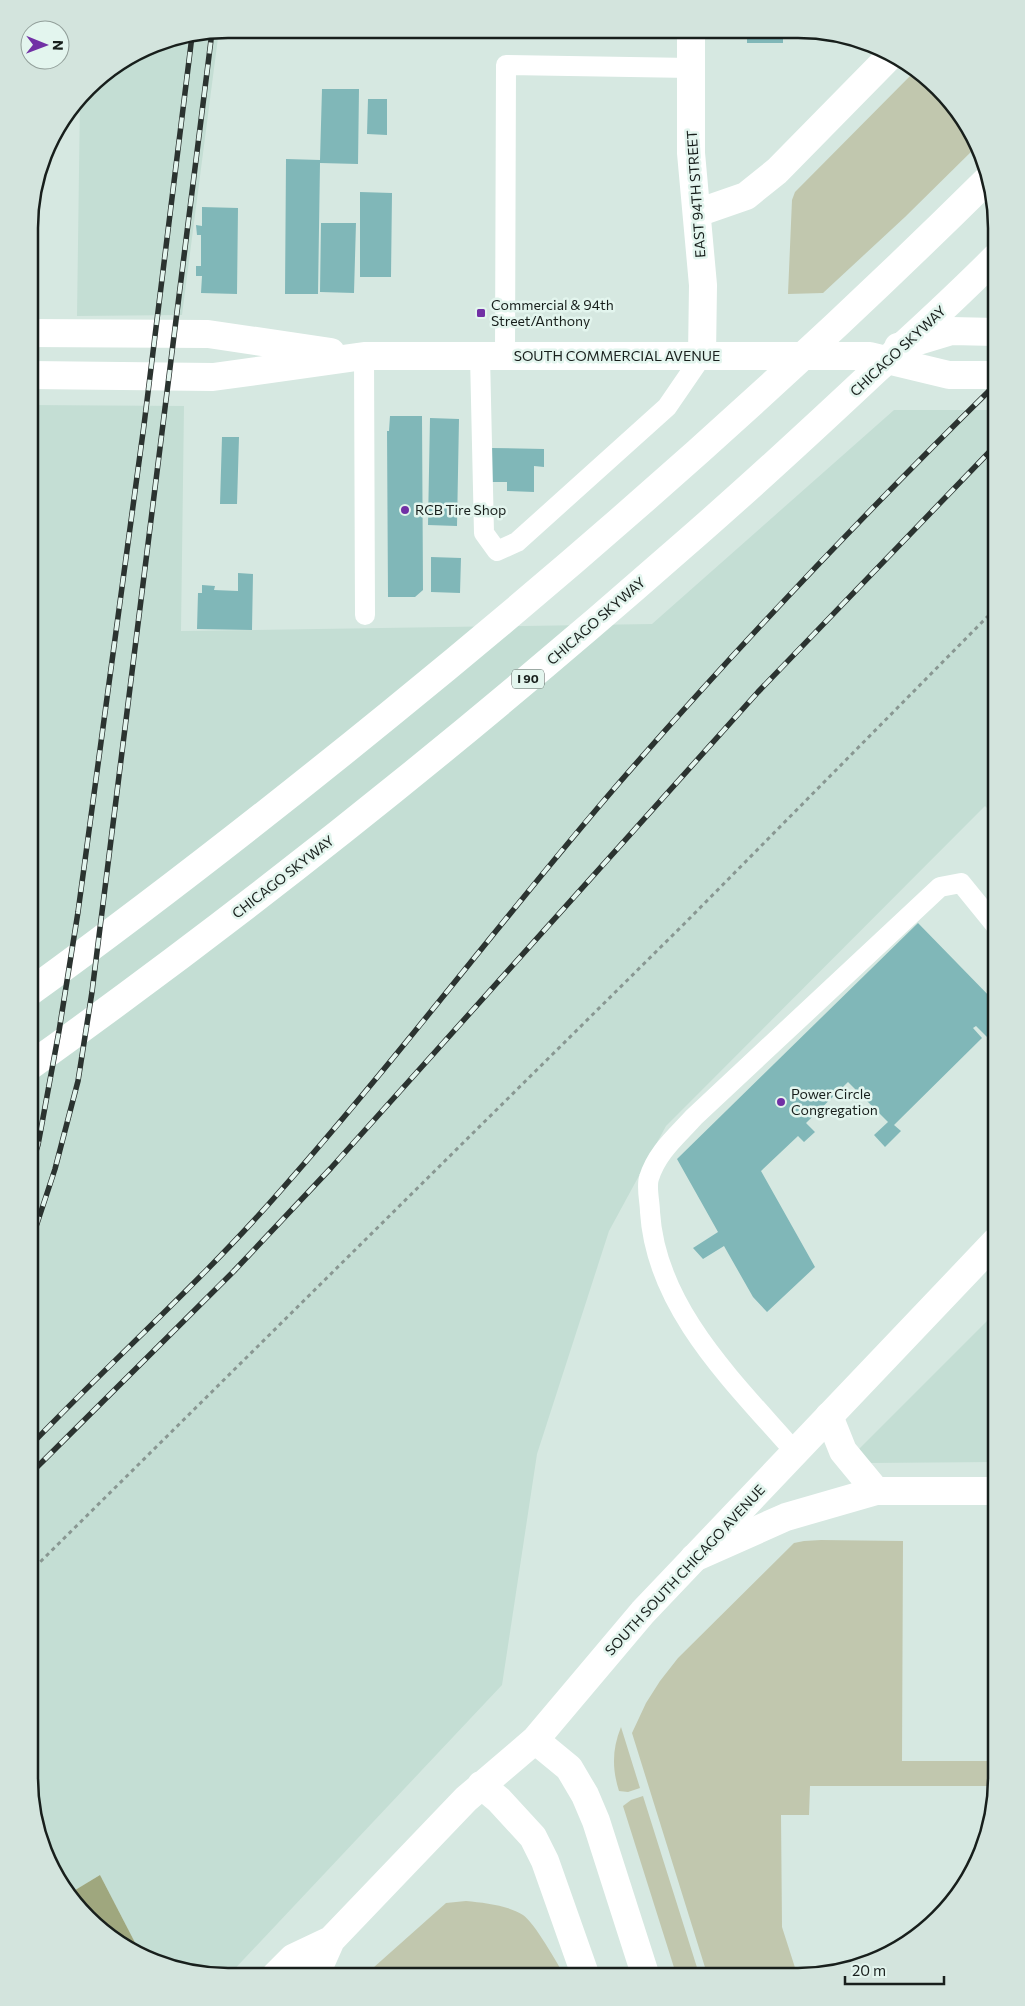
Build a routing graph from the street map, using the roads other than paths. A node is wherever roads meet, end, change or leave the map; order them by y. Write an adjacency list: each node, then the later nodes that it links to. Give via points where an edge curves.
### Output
1 (691, 38): 3 (main road, EAST 94TH STREET)
2 (886, 60): 5 (main road, via 770,177 746,196)
3 (691, 68): 5 (main road, EAST 94TH STREET, via 691,152); 10 (lane, via 506,65)
4 (983, 184): 17 (main road, via 729,424 592,546 322,769)
5 (698, 213): 11 (main road, EAST 94TH STREET, via 703,285)
6 (988, 264): 18 (main road, CHICAGO SKYWAY / I 90, via 763,475 505,699 221,925)
7 (988, 332): 12 (main road, SOUTH COMMERCIAL AVENUE, via 951,331)
8 (38, 333): 9 (main road, SOUTH COMMERCIAL AVENUE, via 208,334)
9 (364, 356): 10 (main road, SOUTH COMMERCIAL AVENUE); 13 (main road, SOUTH COMMERCIAL AVENUE, via 213,377); 15 (lane)
10 (493, 356): 11 (main road, SOUTH COMMERCIAL AVENUE); 11 (lane, via 482,472 484,534 497,551 517,542 667,407)
11 (702, 356): 12 (main road, SOUTH COMMERCIAL AVENUE)
12 (870, 356): 14 (main road, SOUTH COMMERCIAL AVENUE, via 949,375)
13 (38, 375)
14 (988, 375)
15 (365, 615)
16 (988, 916): 21 (lane, via 961,883 940,887 694,1118 658,1156 648,1180 651,1227 662,1268 677,1301 707,1349)
17 (38, 986)
18 (38, 1060)
19 (988, 1249): 20 (main road, SOUTH SOUTH CHICAGO AVENUE)
20 (829, 1416): 21 (main road, SOUTH SOUTH CHICAGO AVENUE); 22 (main road, via 842,1452)
21 (795, 1452): 24 (main road, SOUTH SOUTH CHICAGO AVENUE)
22 (876, 1491): 23 (main road); 24 (main road, via 786,1517)
23 (988, 1491)
24 (694, 1558): 25 (main road, SOUTH SOUTH CHICAGO AVENUE, via 643,1612)
25 (536, 1740): 26 (main road, SOUTH SOUTH CHICAGO AVENUE); 31 (main road, via 568,1768 585,1795)
26 (481, 1785): 27 (main road, SOUTH SOUTH CHICAGO AVENUE); 30 (main road, via 533,1837 546,1861)
27 (331, 1940): 28 (main road, SOUTH SOUTH CHICAGO AVENUE, via 293,1958); 29 (main road, SOUTH SOUTH CHICAGO AVENUE)
28 (283, 1968)
29 (319, 1968)
30 (583, 1968)
31 (643, 1968)

